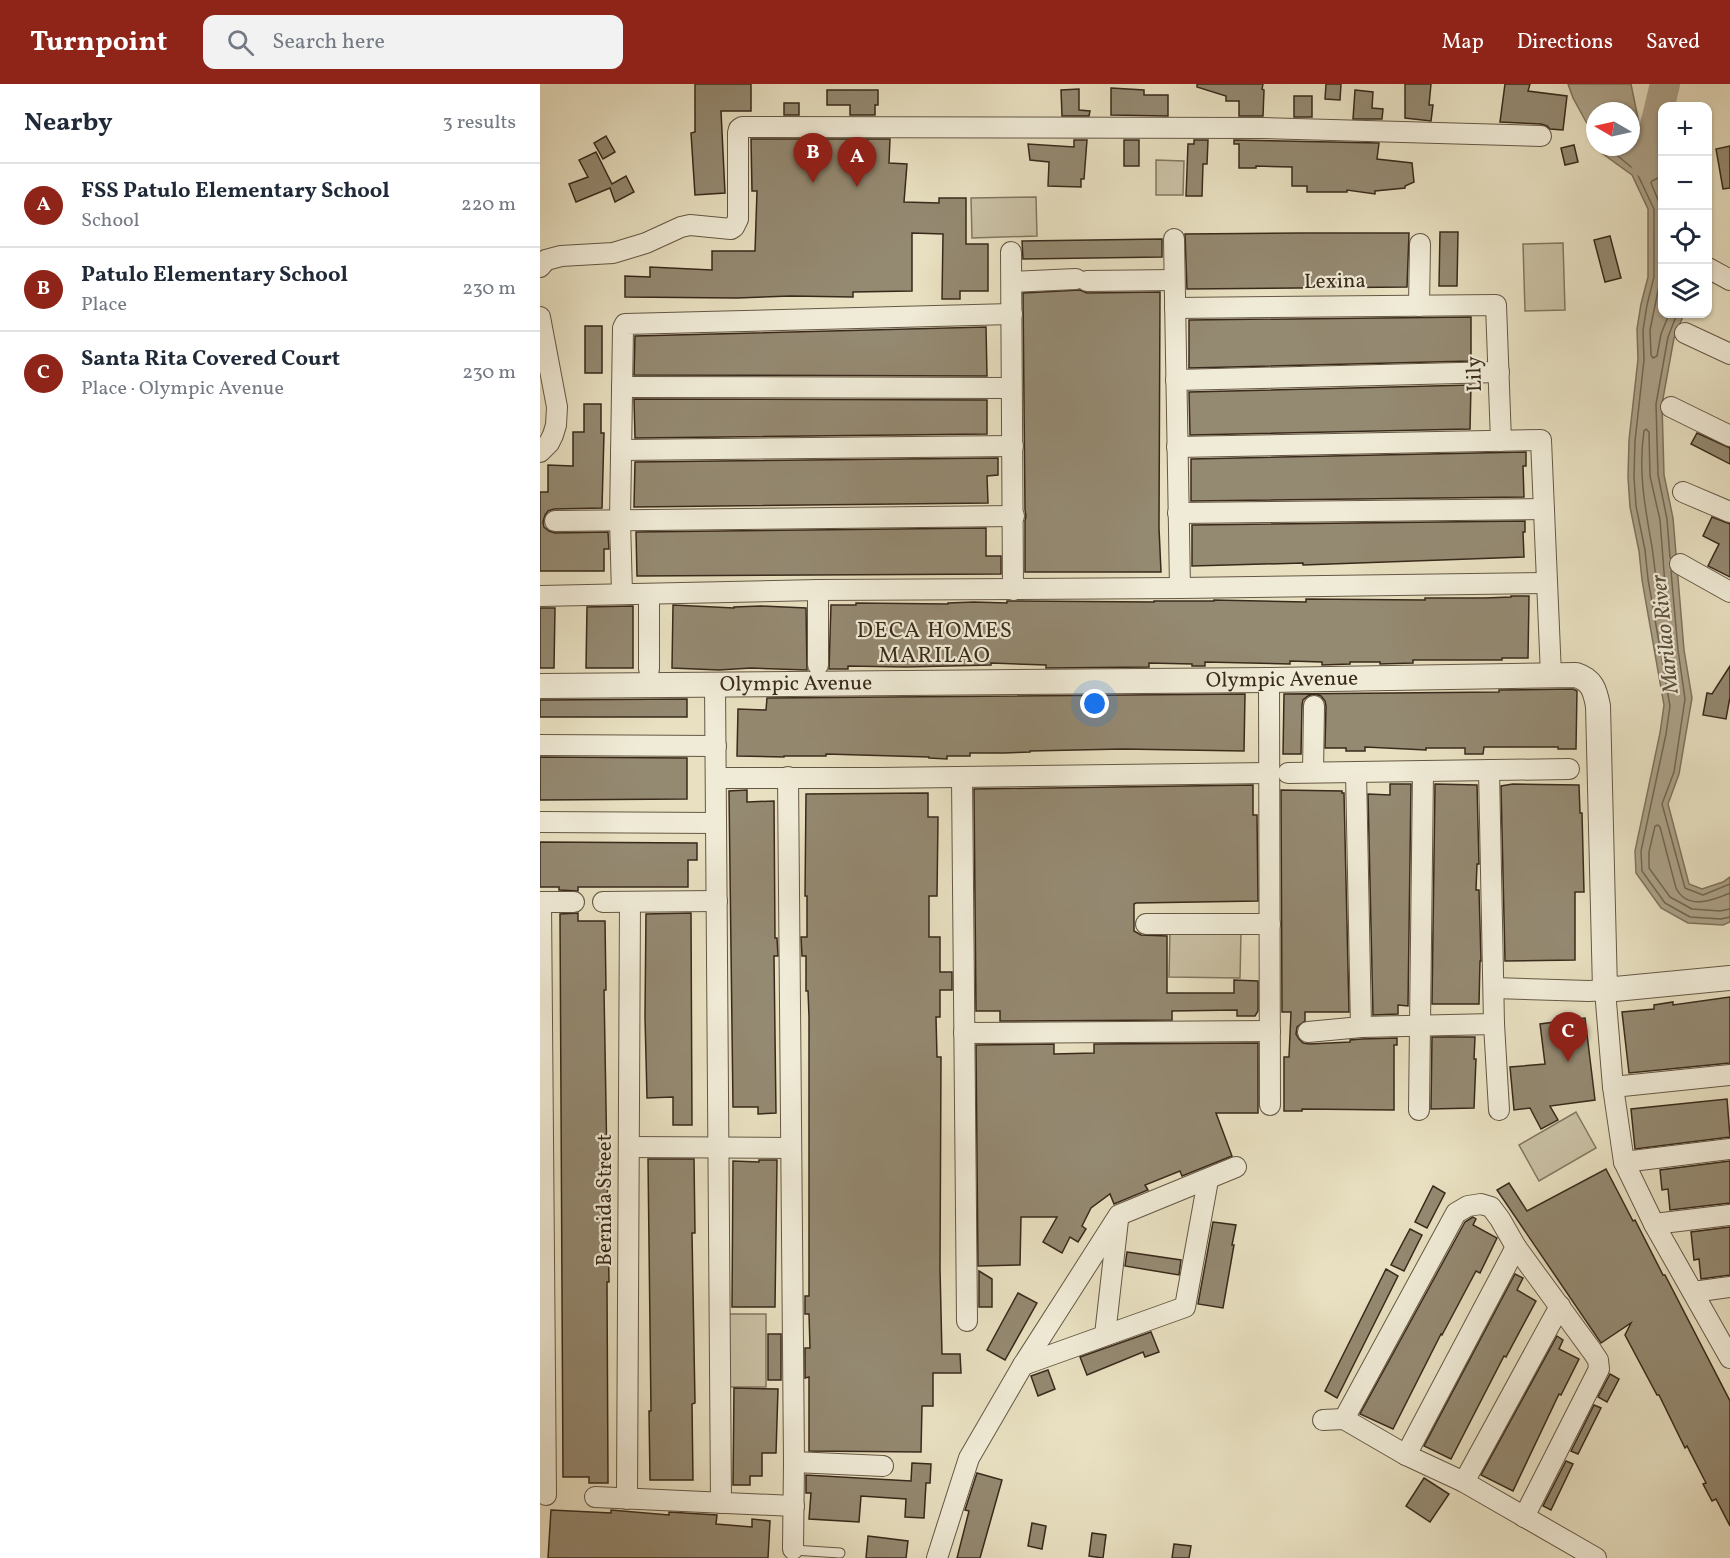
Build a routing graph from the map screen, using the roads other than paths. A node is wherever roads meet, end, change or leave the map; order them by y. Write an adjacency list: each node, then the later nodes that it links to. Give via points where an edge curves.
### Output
1 (1541, 136): 5 (street, via 1263,128 742,127 738,133 738,219 734,227 690,225 613,253 561,256 546,260)
2 (1174, 238): 7 (street)
3 (1420, 244): 11 (street)
4 (1011, 252): 9 (street)
5 (540, 267)
6 (1712, 271): 8 (street)
7 (1174, 280): 9 (street); 12 (street)
8 (1730, 280)
9 (1012, 282): 13 (street)
10 (1496, 305): 11 (street, Lexina); 17 (street, Lily)
11 (1419, 306): 12 (street, Lexina)
12 (1175, 308): 18 (street)
13 (1012, 314): 19 (street, via 627,323 623,328); 20 (street)
14 (540, 317): 27 (street, via 557,407 553,435)
15 (1685, 333): 16 (street)
16 (1730, 354)
17 (1499, 372): 18 (street); 23 (street, Lily)
18 (1176, 380): 25 (street)
19 (622, 387): 20 (street); 26 (street)
20 (1011, 388): 24 (street)
21 (1671, 407): 22 (street)
22 (1730, 436)
23 (1501, 441): 25 (street); 29 (street, via 1541,440)
24 (1012, 446): 26 (street); 32 (street)
25 (1177, 447): 31 (street)
26 (621, 450): 33 (street)
27 (540, 452)
28 (1683, 492): 30 (street)
29 (1544, 509): 31 (street); 36 (street)
30 (1730, 512)
31 (1178, 513): 37 (street)
32 (1014, 516): 33 (street); 39 (street)
33 (620, 520): 34 (street); 41 (street)
34 (555, 521)
35 (1680, 564): 40 (street)
36 (1547, 583): 37 (street); 46 (street)
37 (1180, 588): 39 (street)
38 (818, 590): 39 (street); 42 (street); 44 (street)
39 (1013, 590)
40 (1730, 592)
41 (622, 594): 42 (street); 43 (street)
42 (649, 594): 45 (street)
43 (540, 596)
44 (819, 665)
45 (650, 669)
46 (1551, 675): 47 (street, Olympic Avenue); 73 (street, Olympic Avenue, via 1583,677 1596,694)
47 (1269, 680): 48 (street, Olympic Avenue); 58 (street)
48 (715, 685): 49 (street, Olympic Avenue); 52 (street)
49 (540, 686)
50 (1314, 706): 56 (street)
51 (540, 745): 52 (street)
52 (716, 746): 61 (street)
53 (1569, 769): 54 (street)
54 (1489, 770): 55 (street); 72 (street)
55 (1422, 771): 57 (street); 75 (street)
56 (1313, 772): 57 (street); 58 (street)
57 (1356, 772): 76 (street)
58 (1278, 773): 60 (street); 70 (street)
59 (788, 777): 60 (street); 61 (street); 87 (street)
60 (962, 777): 79 (street)
61 (716, 778): 63 (street)
62 (540, 822): 63 (street)
63 (716, 823): 64 (street)
64 (717, 901): 68 (street); 86 (street)
65 (541, 902): 66 (street); 89 (street)
66 (574, 902)
67 (603, 902): 68 (street)
68 (630, 902): 85 (street, Bernida Street)
69 (1146, 924): 70 (street)
70 (1270, 924): 77 (street)
71 (1730, 978): 73 (street)
72 (1494, 988): 73 (street); 74 (street)
73 (1605, 990): 81 (street)
74 (1494, 1024): 75 (street); 84 (street)
75 (1420, 1026): 76 (street); 83 (street)
76 (1361, 1027): 78 (street)
77 (1270, 1030): 79 (street); 82 (street)
78 (1308, 1032)
79 (964, 1033): 100 (street)
80 (1730, 1076): 81 (street)
81 (1614, 1088): 90 (street)
82 (1270, 1105)
83 (1419, 1110)
84 (1499, 1110)
85 (629, 1147): 86 (street); 112 (street, Bernida Street)
86 (718, 1148): 87 (street); 113 (street)
87 (791, 1149): 107 (street)
88 (1730, 1149): 90 (street)
89 (542, 1153): 110 (street)
90 (1624, 1162): 95 (street)
91 (1236, 1167): 92 (street)
92 (1208, 1180): 93 (street); 101 (street, via 1185,1307)
93 (1119, 1215): 101 (street); 103 (street)
94 (1730, 1215): 95 (street)
95 (1654, 1224): 98 (street)
96 (1516, 1247): 99 (street); 104 (street, via 1491,1207 1468,1206 1456,1213); 106 (street)
97 (1730, 1287): 98 (street)
98 (1693, 1292): 102 (street)
99 (1560, 1306): 109 (street); 115 (street, via 1598,1360 1599,1369)
100 (967, 1321)
101 (1105, 1335): 103 (street)
102 (1729, 1354)
103 (1023, 1365): 119 (street, via 969,1458)
104 (1344, 1419): 105 (street); 106 (street)
105 (1323, 1420)
106 (1406, 1455): 109 (street)
107 (794, 1462): 108 (street); 114 (street)
108 (883, 1466)
109 (1464, 1482): 115 (street)
110 (548, 1496)
111 (595, 1497): 112 (street)
112 (627, 1498): 113 (street)
113 (721, 1503): 114 (street)
114 (794, 1506): 116 (street)
115 (1524, 1517): 118 (street)
116 (792, 1553): 117 (lane)
117 (840, 1553)
118 (1589, 1556)
119 (937, 1558)

